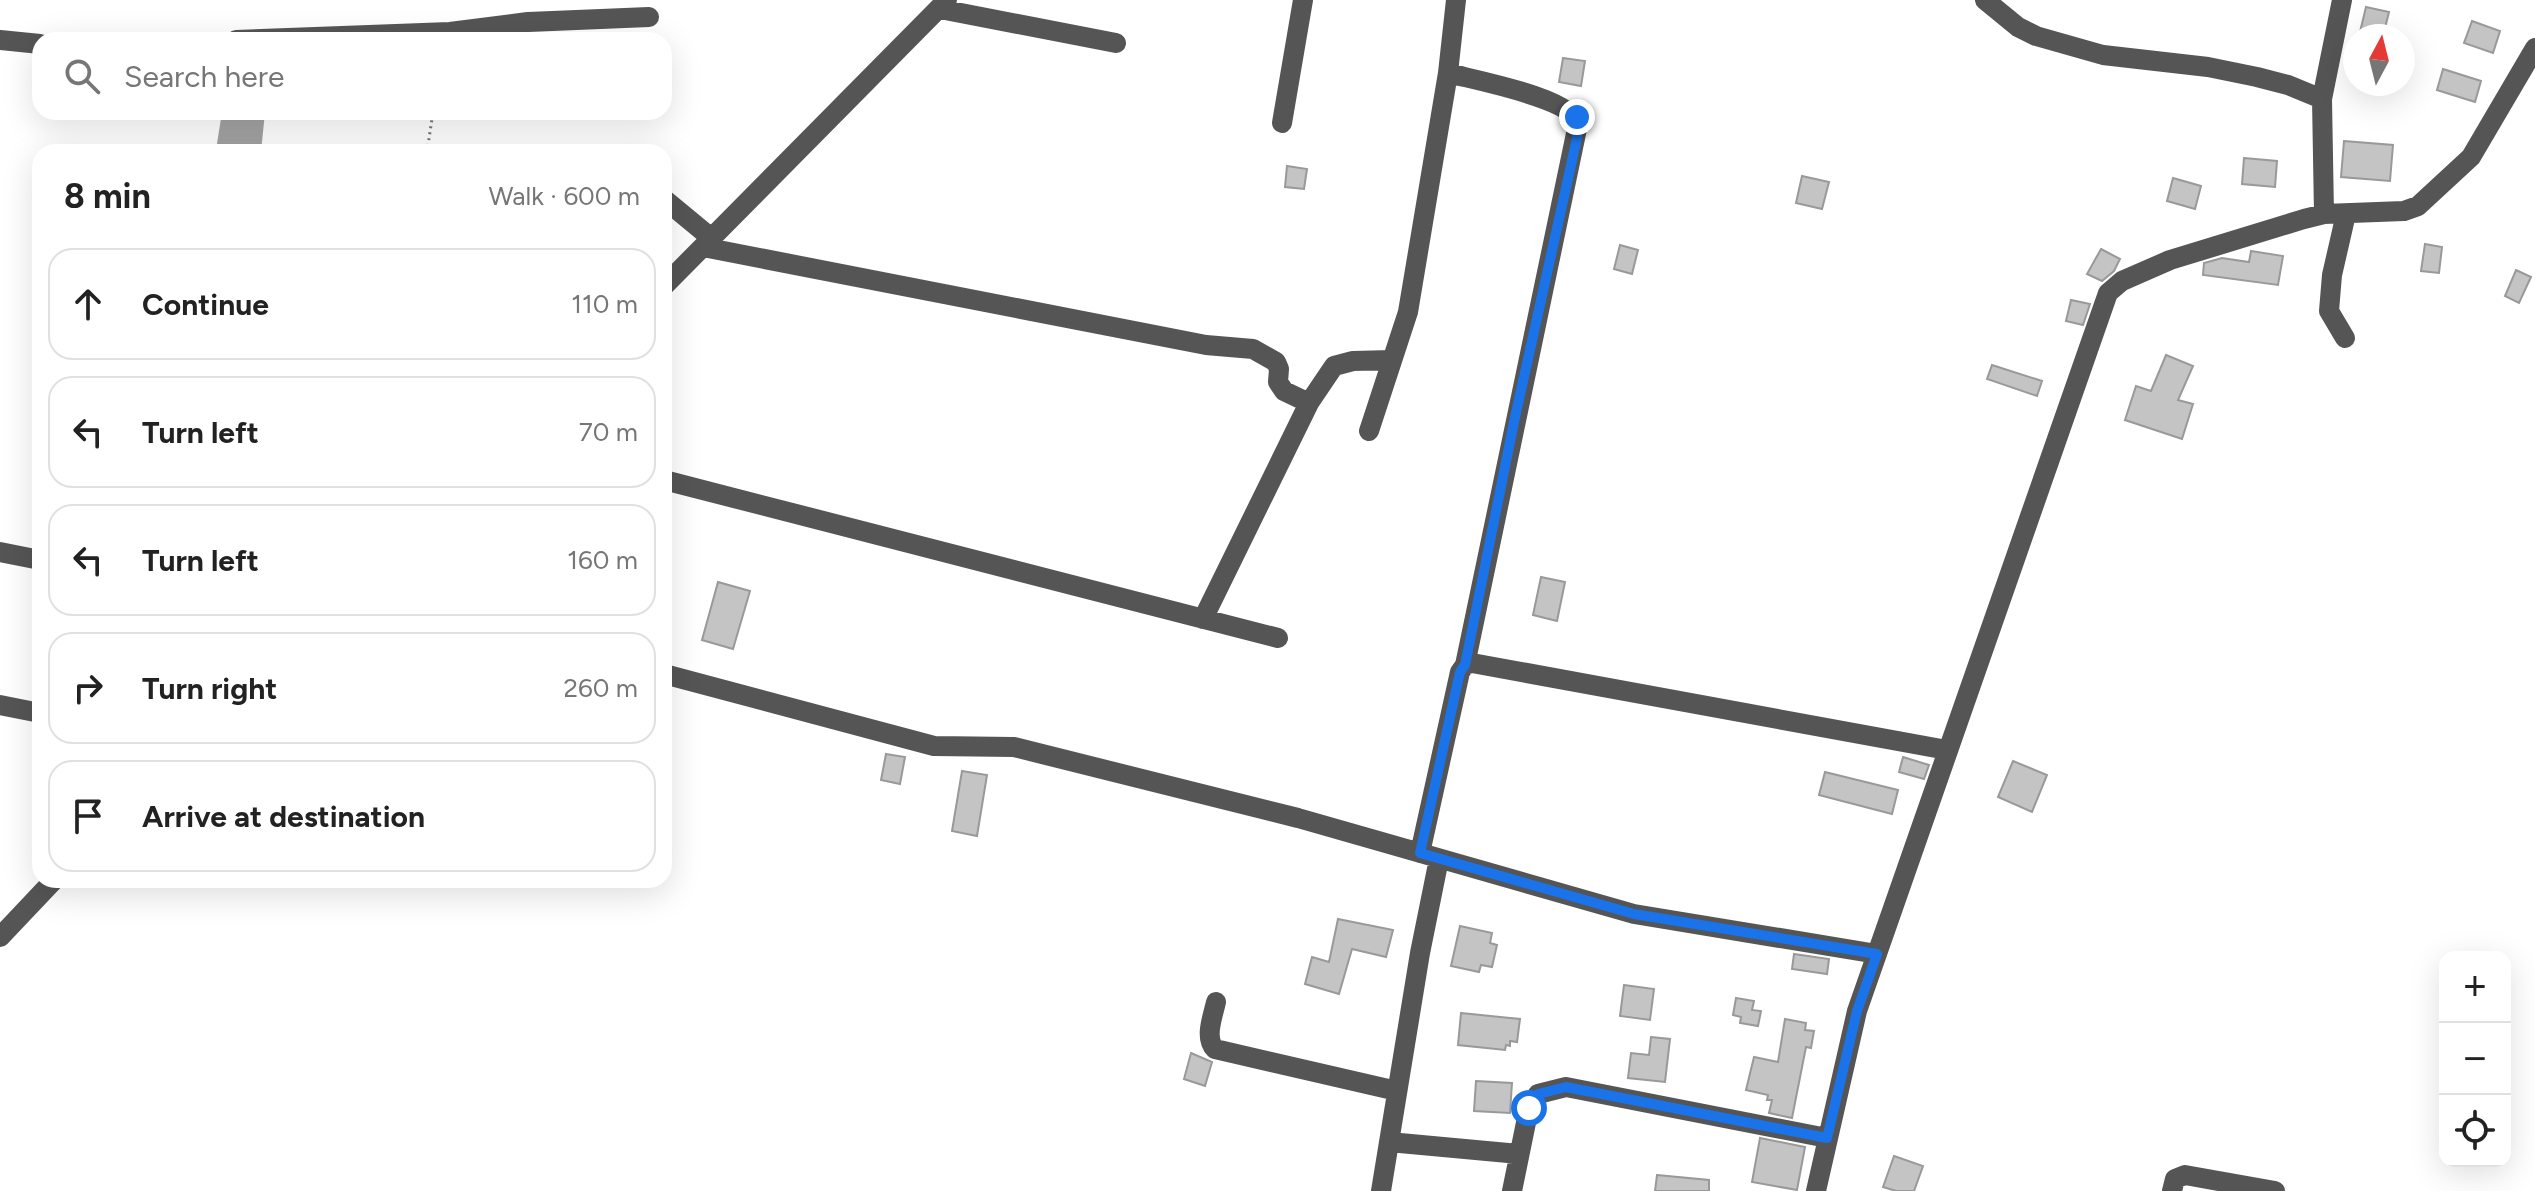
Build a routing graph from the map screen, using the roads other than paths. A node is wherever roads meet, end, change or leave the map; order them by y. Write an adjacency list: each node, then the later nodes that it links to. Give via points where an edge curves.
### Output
1 (1303, 0): 14 (street)
2 (1456, 0): 12 (street)
3 (1985, 0): 13 (street, via 2036,36 2103,55 2257,77)
4 (2342, 0): 13 (street)
5 (944, 5): 10 (street); 18 (street)
6 (649, 17): 7 (street, via 528,22)
7 (450, 32)
8 (0, 40): 9 (street)
9 (32, 43)
10 (1116, 43)
11 (2535, 48): 17 (street, via 2471,157 2418,206)
12 (1448, 73): 21 (street, via 1408,312); 29 (street, via 1550,101 1570,110 1578,124)
13 (2322, 99): 16 (street)
14 (1282, 123)
15 (672, 207): 18 (street)
16 (2324, 214): 17 (street); 33 (street, via 2170,260 2122,281 2108,293)
17 (2346, 214): 20 (street, via 2329,311)
18 (707, 242): 19 (street); 22 (street, via 1206,345 1253,349 1276,362 1284,391)
19 (672, 278)
20 (2345, 338)
21 (1392, 360): 22 (street, via 1334,366); 23 (street)
22 (1309, 403): 27 (street)
23 (1369, 431)
24 (672, 482): 27 (street)
25 (0, 552): 26 (street)
26 (32, 558)
27 (1203, 619): 28 (street)
28 (1278, 638)
29 (1465, 665): 33 (street); 34 (street)
30 (672, 676): 34 (street, via 934,746 1014,747)
31 (0, 705): 32 (street)
32 (32, 711)
33 (1947, 750): 37 (street)
34 (1430, 856): 37 (street, via 1634,914); 39 (street)
35 (46, 888): 36 (street)
36 (0, 937)
37 (1877, 954): 40 (street, via 1857,1011)
38 (1216, 1002): 39 (street, via 1210,1037 1215,1049)
39 (1397, 1091): 41 (street)
40 (1827, 1138): 42 (street, via 1566,1087 1538,1094 1529,1108); 45 (street)
41 (1389, 1142): 42 (street); 43 (street)
42 (1519, 1154): 44 (street)
43 (1381, 1191)
44 (1512, 1191)
45 (1816, 1191)
46 (2172, 1191): 47 (street, via 2175,1179 2185,1175)
47 (2275, 1191)

